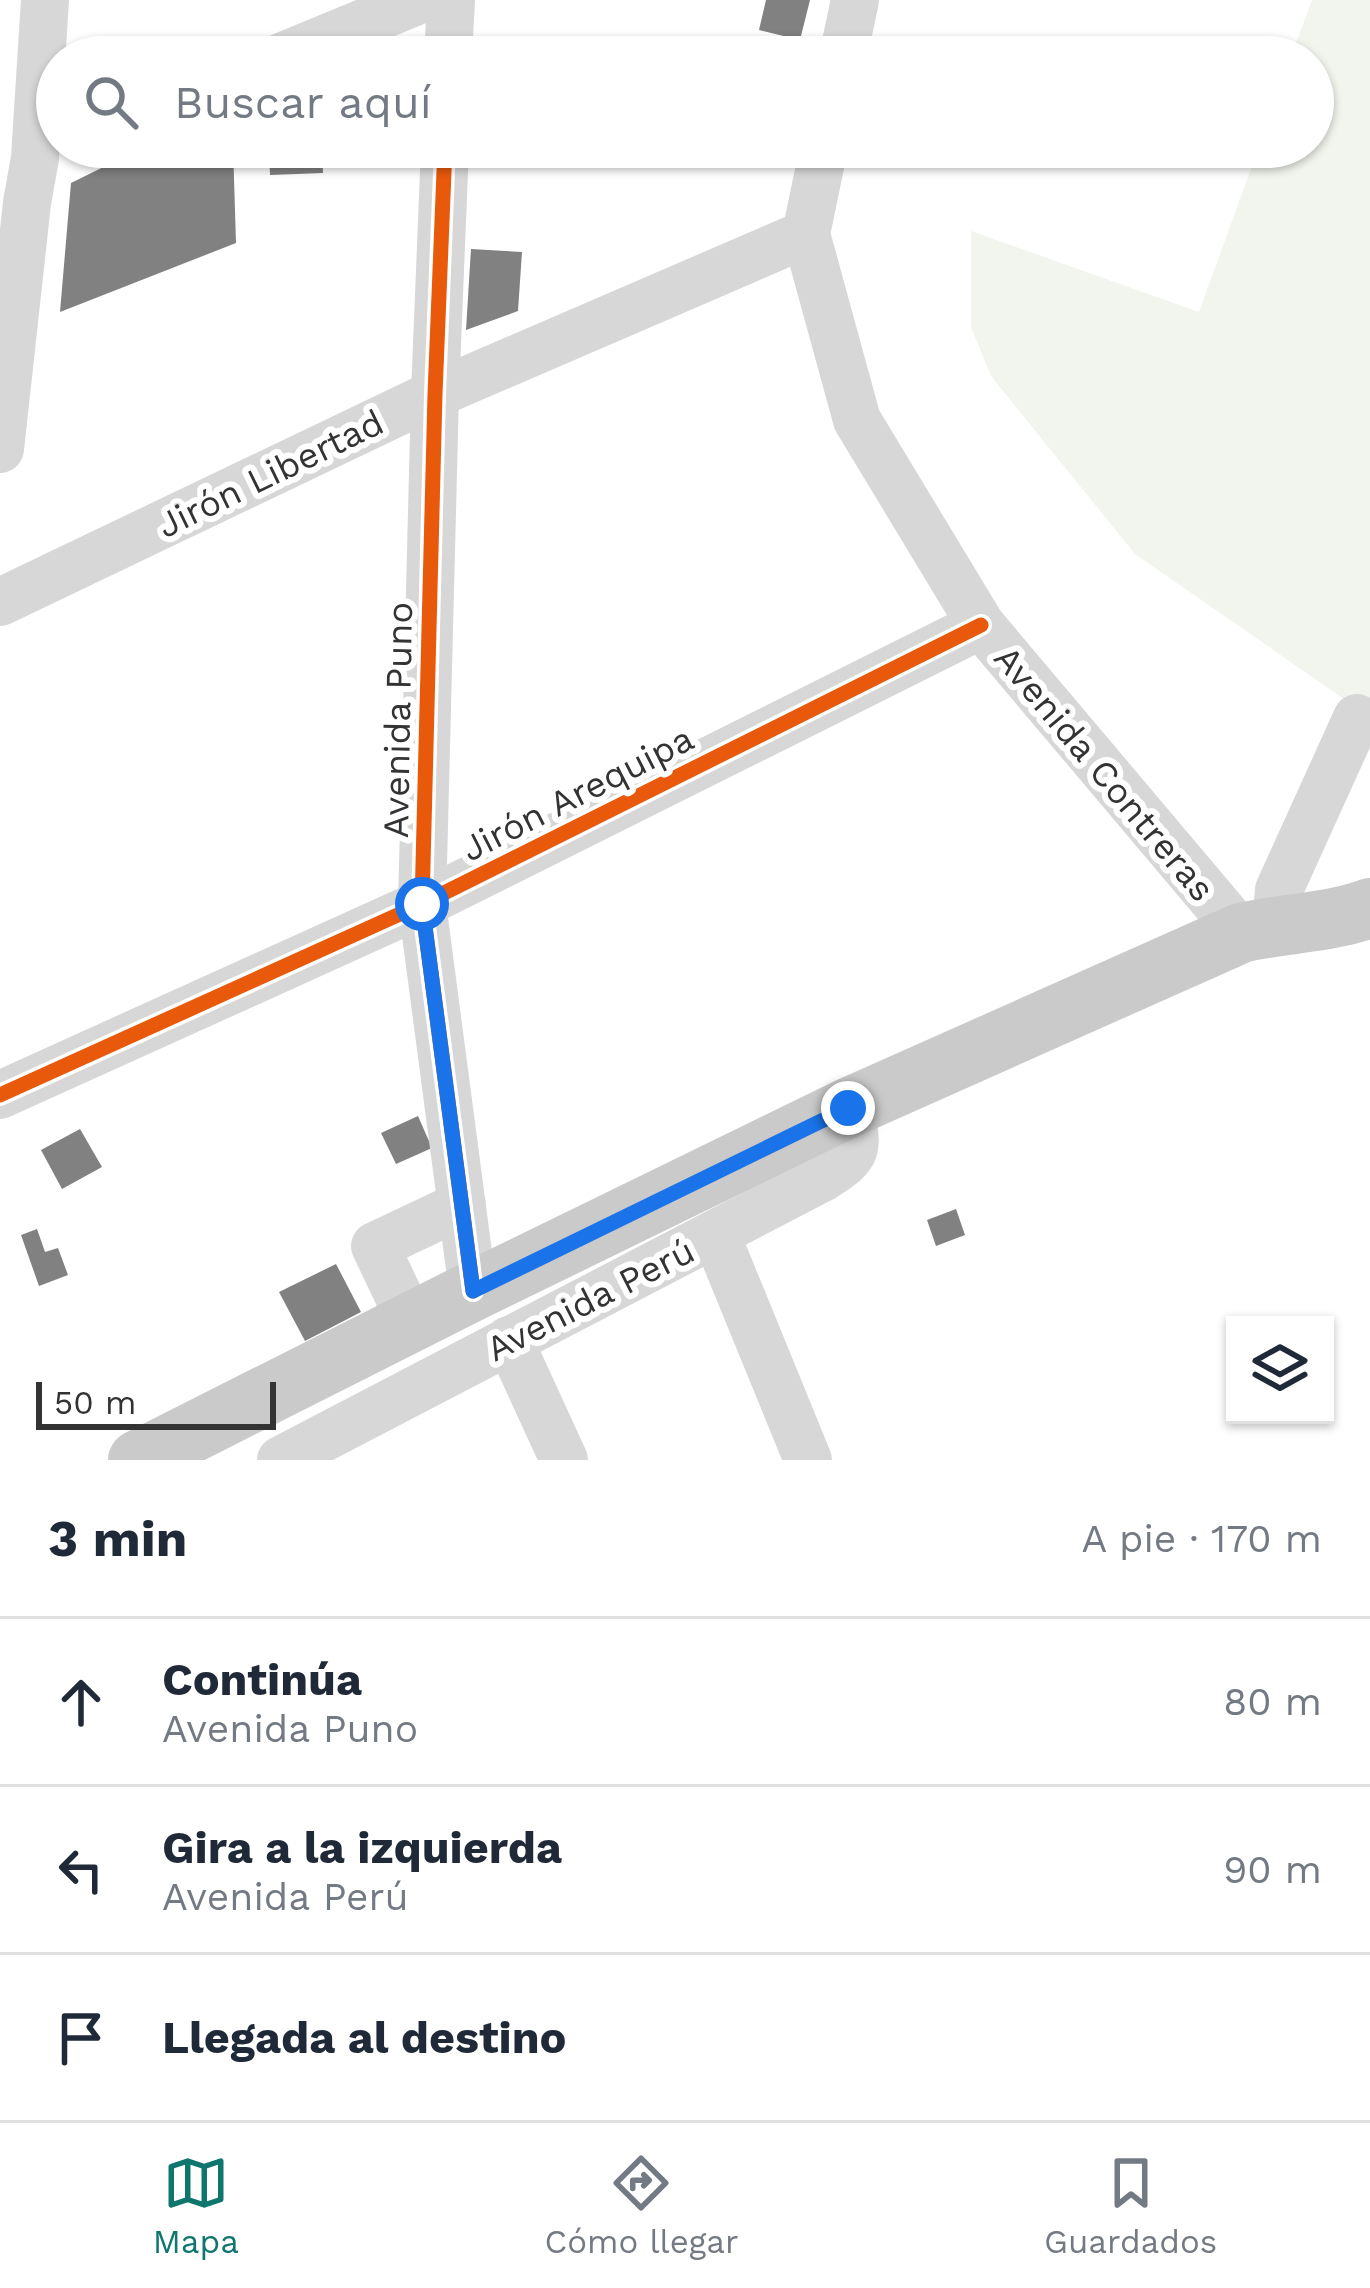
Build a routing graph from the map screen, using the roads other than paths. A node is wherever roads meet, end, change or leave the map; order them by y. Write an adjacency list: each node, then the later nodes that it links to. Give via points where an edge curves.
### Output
1 (45, 0): 5 (street)
2 (419, 0): 6 (street)
3 (451, 0): 7 (street)
4 (855, 0): 8 (street)
5 (42, 36)
6 (332, 36)
7 (449, 36)
8 (847, 36)
9 (36, 111): 12 (street)
10 (444, 168): 14 (street, Avenida Puno)
11 (820, 168): 13 (street, Avenida Contreras)
12 (31, 173): 15 (street)
13 (806, 234): 14 (street, Jirón Libertad); 17 (street, Avenida Contreras, via 857,420)
14 (435, 394): 16 (street, Jirón Libertad); 19 (street, Avenida Puno)
15 (0, 449)
16 (0, 602)
17 (981, 625): 19 (street, Jirón Arequipa); 21 (street, Avenida Contreras)
18 (1357, 718): 21 (street)
19 (422, 904): 22 (street, Jirón Arequipa); 24 (street, Avenida Puno)
20 (1370, 908): 21 (main road, Avenida Perú)
21 (1258, 929): 23 (main road, Avenida Perú)
22 (0, 1095)
23 (848, 1108): 25 (street, Avenida Perú, via 857,1138 845,1164); 26 (main road, Avenida Perú)
24 (462, 1204): 26 (street, Avenida Puno); 27 (street, via 375,1246)
25 (716, 1235): 28 (street, Avenida Perú); 32 (street)
26 (473, 1291): 27 (main road, Avenida Perú)
27 (411, 1322): 30 (main road, Avenida Perú)
28 (509, 1340): 29 (street, Avenida Perú); 31 (street)
29 (295, 1457)
30 (138, 1460)
31 (564, 1460)
32 (808, 1460)

